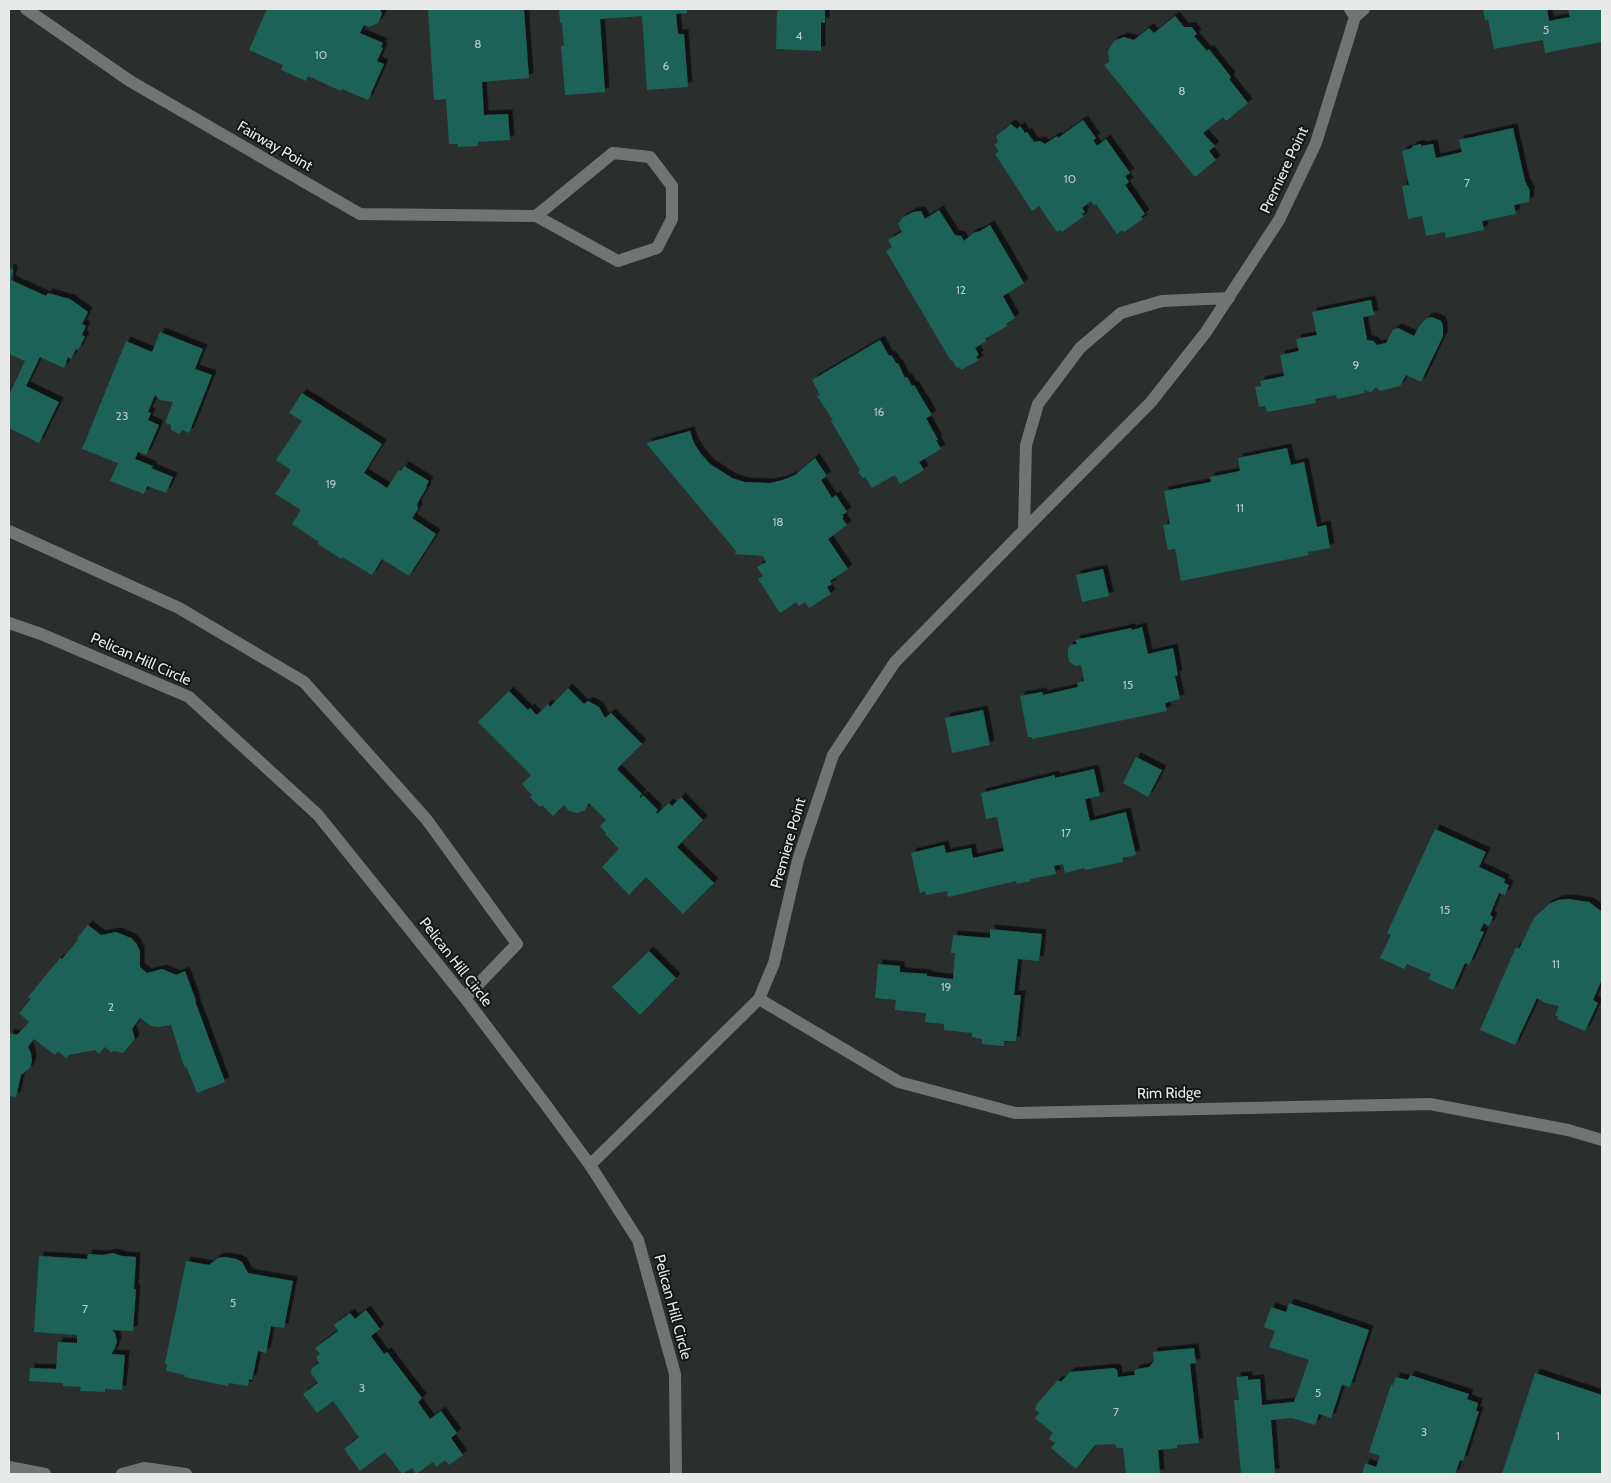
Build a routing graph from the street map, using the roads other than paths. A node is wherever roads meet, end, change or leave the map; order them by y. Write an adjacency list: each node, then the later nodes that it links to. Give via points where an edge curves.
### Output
1 (26, 9): 3 (street, Fairway Point, via 130,81 360,214)
2 (1356, 11): 4 (street, Premiere Point, via 1316,143 1279,220)
3 (536, 216): 3 (street, Fairway Point, via 618,261 657,248 672,219 672,186 650,157 613,153)
4 (1228, 298): 5 (street, Premiere Point, via 1152,402); 5 (street, via 1162,301 1121,313 1080,348 1038,404 1026,445)
5 (1024, 529): 9 (street, Premiere Point, via 895,662 833,755 798,860 774,963)
6 (9, 532): 8 (street, via 179,608 304,682 427,820 517,944)
7 (9, 623): 8 (street, Pelican Hill Circle, via 189,697 318,815)
8 (465, 998): 11 (street, Pelican Hill Circle)
9 (759, 999): 10 (street, Rim Ridge, via 899,1082 1015,1113 1430,1104 1568,1130); 11 (street, Premiere Point)
10 (1602, 1140)
11 (590, 1165): 16 (street, Pelican Hill Circle, via 638,1240 675,1374)
12 (9, 1467): 13 (street)
13 (44, 1474)
14 (122, 1474): 15 (street, via 144,1468)
15 (186, 1474)
16 (676, 1474)

